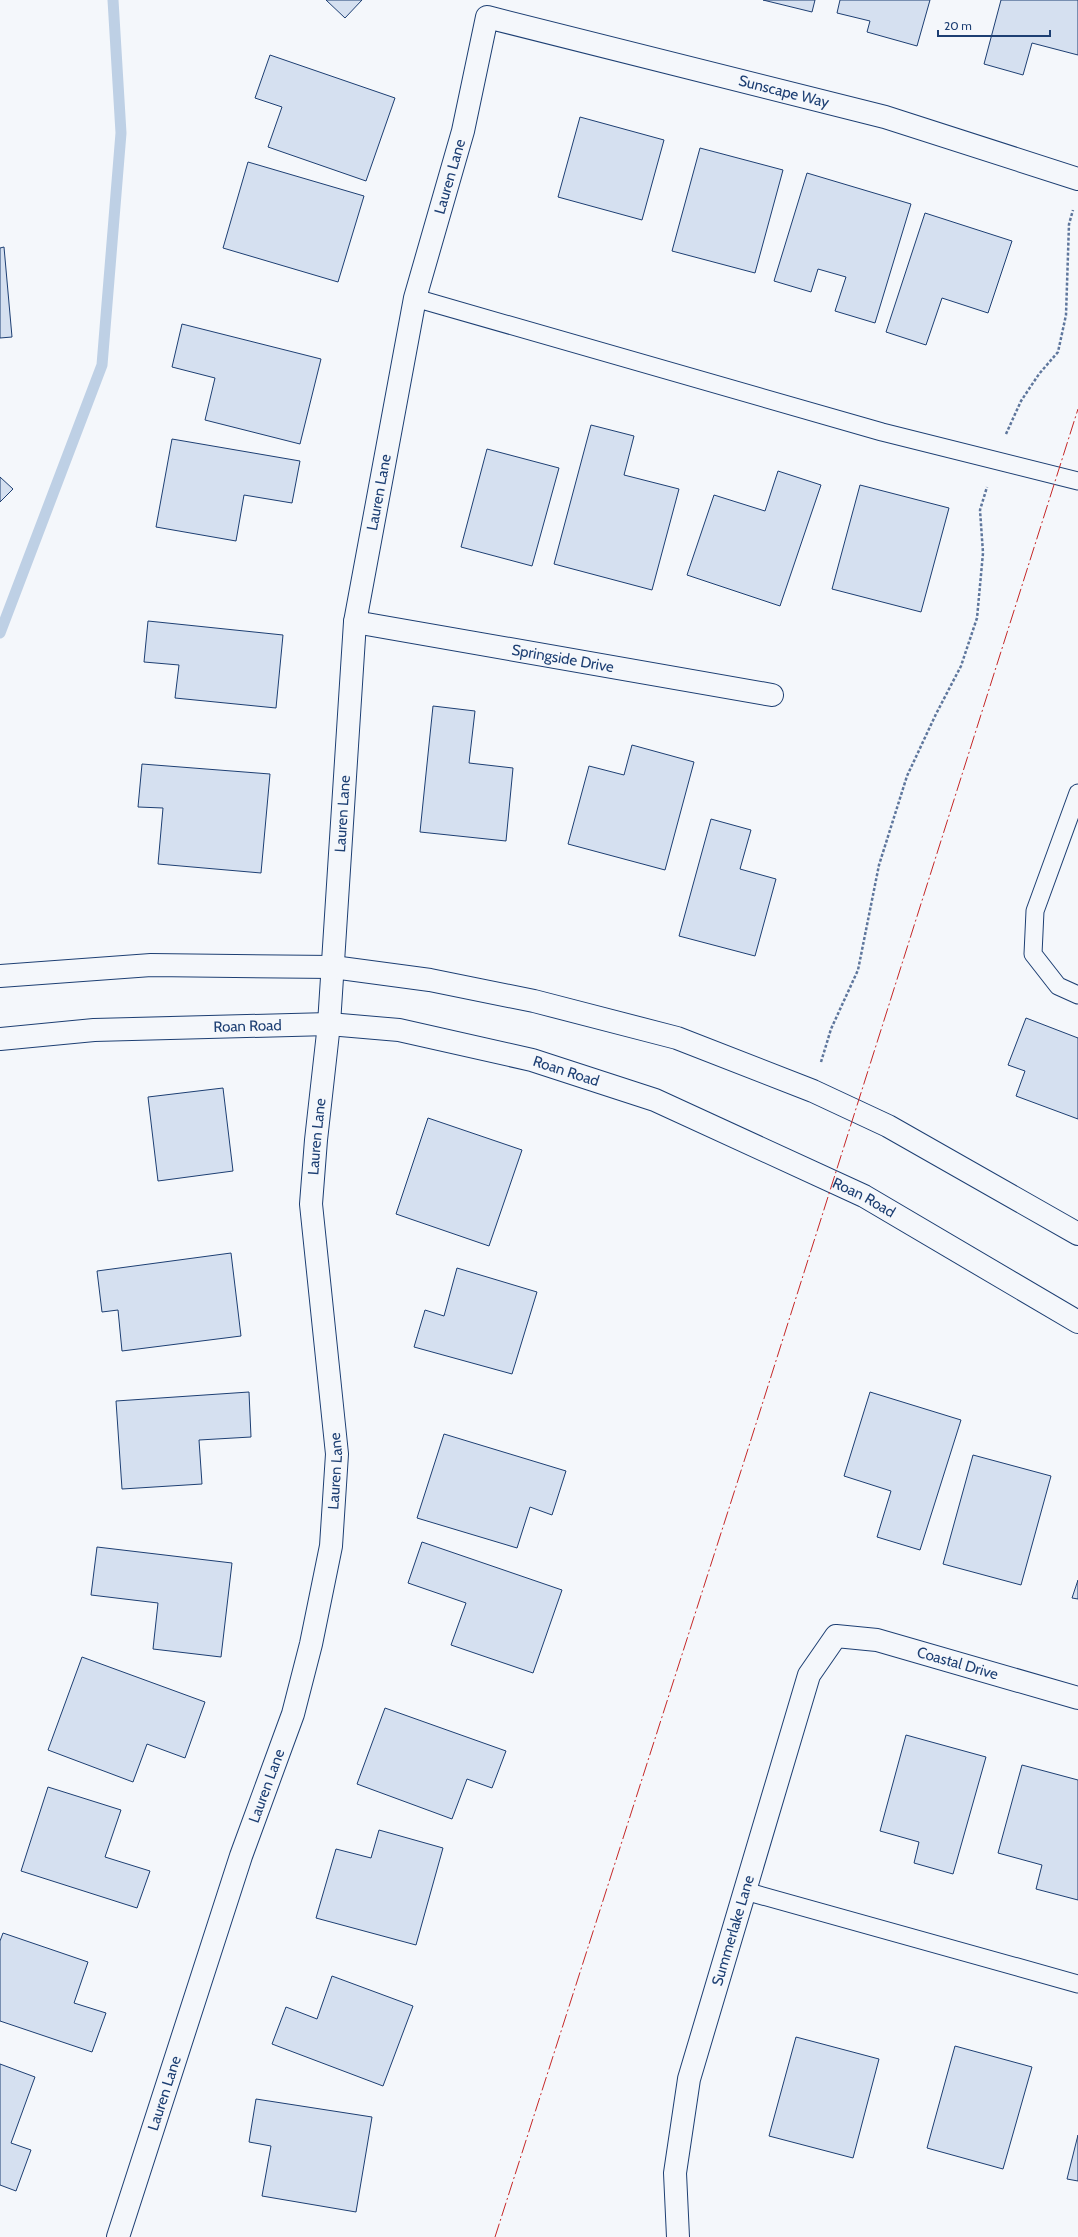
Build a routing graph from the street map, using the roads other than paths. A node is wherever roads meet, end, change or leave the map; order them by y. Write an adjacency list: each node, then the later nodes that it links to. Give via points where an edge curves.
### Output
1 (487, 17): 2 (street, Sunscape Way, via 886,117); 3 (street, Lauren Lane, via 463,131)
2 (1078, 179)
3 (415, 298): 4 (lane, via 882,432); 5 (street, Lauren Lane)
4 (1078, 481)
5 (355, 622): 6 (street, Springside Drive); 8 (street, Lauren Lane)
6 (772, 695)
7 (1078, 793): 10 (lane, via 1035,911 1033,954 1058,986)
8 (333, 967): 9 (street, via 151,965); 11 (street, Lauren Lane); 13 (street, via 430,980 534,1000 677,1038 813,1091 888,1126)
9 (0, 976)
10 (1078, 995)
11 (329, 1024): 12 (street, Roan Road, via 94,1030); 14 (street, Roan Road, via 399,1030 532,1060 655,1100 864,1196); 19 (street, Lauren Lane, via 311,1204 337,1454 330,1546 311,1644 293,1714 241,1856)
12 (0, 1039)
13 (1078, 1234)
14 (1078, 1322)
15 (836, 1636): 16 (street, Coastal Drive, via 877,1640); 17 (street, Summerlake Lane, via 809,1675)
16 (1078, 1698)
17 (745, 1891): 18 (lane); 20 (street, Summerlake Lane, via 689,2079 675,2173)
18 (1078, 1984)
19 (118, 2237)
20 (678, 2237)

